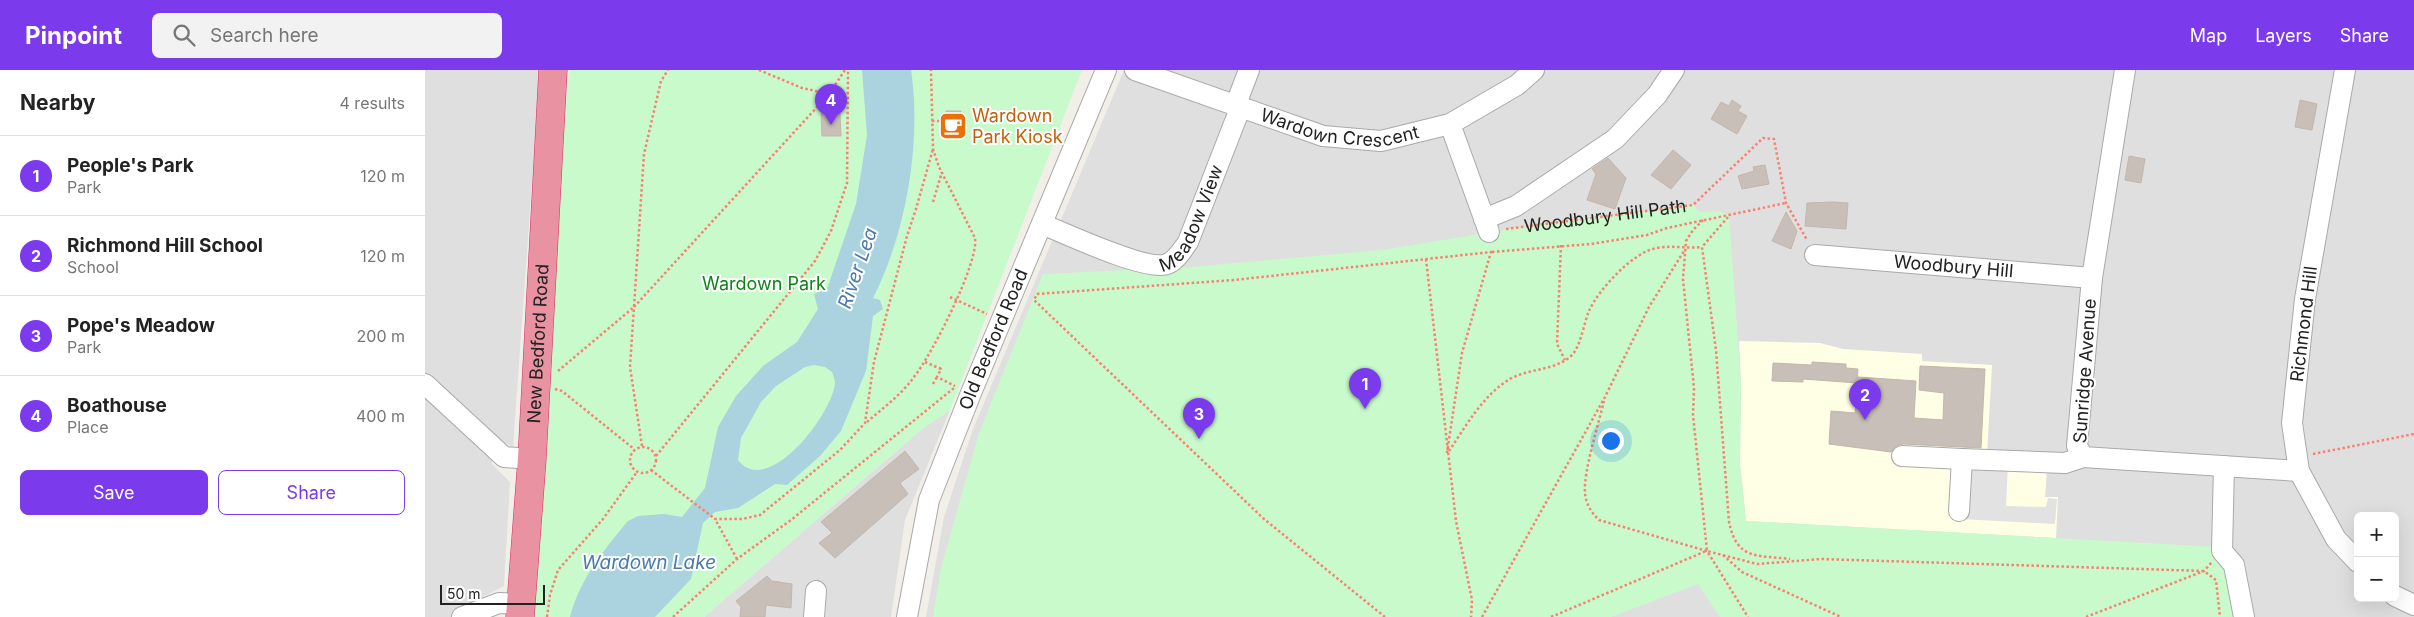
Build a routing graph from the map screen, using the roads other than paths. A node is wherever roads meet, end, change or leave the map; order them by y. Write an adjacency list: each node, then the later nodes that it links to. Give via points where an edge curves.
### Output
1 (553, 70): 17 (highway, New Bedford Road)
2 (1106, 70): 11 (street, Old Bedford Road)
3 (1135, 70): 9 (street, Wardown Crescent)
4 (1249, 70): 9 (street)
5 (1534, 70): 10 (street, Wardown Crescent, via 1517,85)
6 (1674, 70): 10 (street, via 1657,95 1615,139 1487,225)
7 (2125, 70): 13 (street, Sunridge Avenue)
8 (2345, 70): 19 (street, Richmond Hill, via 2305,299 2292,422)
9 (1238, 105): 10 (street, Wardown Crescent, via 1323,136 1381,141); 11 (street, Meadow View, via 1188,242 1167,264 1153,265 1123,257)
10 (1450, 124)
11 (1042, 224): 29 (street, Old Bedford Road, via 929,500)
12 (1815, 255): 13 (street, Woodbury Hill)
13 (2092, 278): 16 (street, Sunridge Avenue, via 2077,446)
14 (425, 384): 17 (street, via 504,457)
15 (1902, 456): 18 (street)
16 (2083, 457): 18 (street, via 2065,463); 20 (street, Sunridge Avenue)
17 (532, 459): 26 (highway, New Bedford Road)
18 (1962, 459): 21 (street)
19 (2298, 464): 20 (street, Sunridge Avenue); 22 (street, Richmond Hill, via 2336,539)
20 (2223, 466): 30 (street, via 2221,551 2234,565)
21 (1959, 511)
22 (2354, 558)
23 (816, 590): 28 (street)
24 (2399, 598): 25 (street)
25 (2414, 606)
26 (521, 610): 27 (street, via 499,603)
27 (462, 617)
28 (814, 617)
29 (907, 617)
30 (2244, 617)

